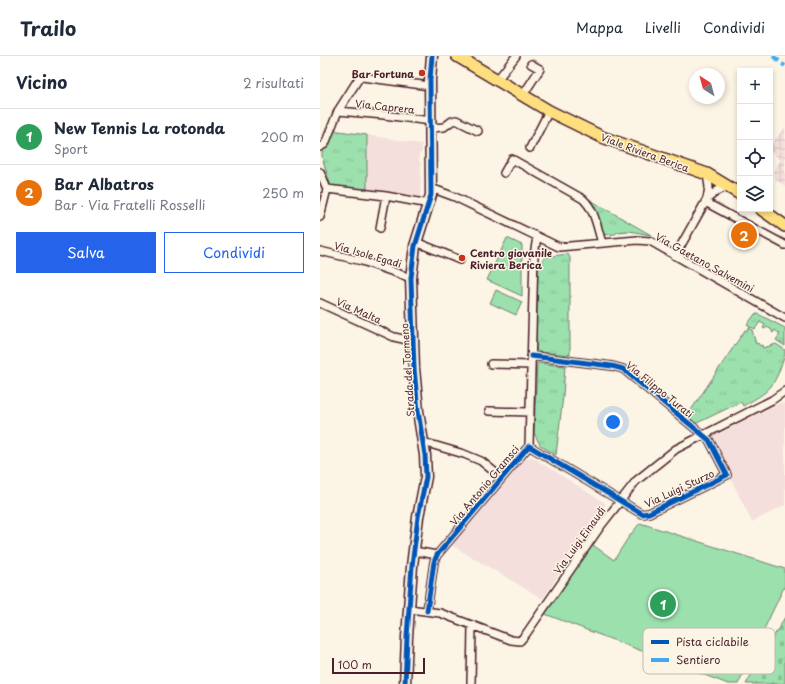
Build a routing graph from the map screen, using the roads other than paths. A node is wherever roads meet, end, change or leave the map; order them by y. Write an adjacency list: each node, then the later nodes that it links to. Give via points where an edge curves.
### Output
1 (432, 56): 6 (street, Strada del Tormeno)
2 (458, 56): 5 (main road, Viale Riviera Berica)
3 (516, 56): 5 (street)
4 (531, 64): 7 (street, via 540,70)
5 (497, 80): 7 (main road, Viale Riviera Berica)
6 (430, 86): 8 (street, via 362,77); 10 (street, Strada del Tormeno)
7 (523, 95): 9 (main road, Viale Riviera Berica)
8 (338, 111): 10 (street, Via Caprera, via 384,115); 12 (street, via 325,144)
9 (549, 111): 13 (street); 15 (main road, Viale Riviera Berica, via 602,138)
10 (431, 124): 11 (street, via 444,127 456,120); 18 (street, Strada del Tormeno)
11 (478, 131)
12 (320, 147)
13 (530, 148)
14 (504, 173): 30 (street, via 512,159 583,199 593,212)
15 (707, 174): 17 (main road, Viale Riviera Berica); 22 (street, via 709,187)
16 (321, 176): 19 (street)
17 (728, 186): 20 (main road, Viale Riviera Berica); 22 (street, via 717,190)
18 (431, 188): 23 (street, Strada del Tormeno); 28 (street, Via Gaetano Salvemini)
19 (328, 189): 21 (street); 25 (street)
20 (737, 192)
21 (386, 196): 23 (street); 27 (street)
22 (706, 201): 31 (street); 33 (street)
23 (429, 204): 29 (street, Strada del Tormeno)
24 (765, 212): 26 (main road)
25 (320, 217)
26 (785, 226)
27 (380, 228)
28 (537, 237): 30 (street, Via Gaetano Salvemini, via 559,247); 39 (street, via 534,256)
29 (416, 242): 34 (street); 35 (street, Strada del Tormeno)
30 (602, 243): 33 (street, Via Gaetano Salvemini, via 650,241)
31 (785, 245)
32 (320, 251): 35 (street, Via Isole Egadi, via 362,261)
33 (675, 256): 37 (street, Via Gaetano Salvemini)
34 (460, 260)
35 (411, 278): 38 (street, Strada del Tormeno)
36 (320, 303): 38 (street, Via Malta, via 394,337)
37 (785, 316)
38 (412, 341): 46 (street, Strada del Tormeno)
39 (531, 356): 41 (street); 45 (street, Via Filippo Turati, via 622,369)
40 (491, 364): 41 (street)
41 (531, 365): 44 (street)
42 (785, 391): 45 (street, Via Luigi Einaudi)
43 (489, 411): 44 (street)
44 (530, 412): 47 (street)
45 (703, 435): 49 (street, Via Luigi Einaudi, via 676,449 659,462 636,481); 49 (street, Via Luigi Sturzo, via 709,440 727,475 647,514 639,513)
46 (423, 442): 48 (street, via 481,461); 50 (street, Strada del Tormeno, via 426,477)
47 (529, 446): 48 (street, Via Antonio Gramsci); 49 (street, Via Antonio Gramsci)
48 (502, 478): 51 (street, Via Antonio Gramsci)
49 (620, 501): 54 (street, Via Luigi Einaudi, via 523,639 511,640)
50 (414, 551): 51 (street); 52 (street, Strada del Tormeno)
51 (437, 555): 53 (street, Via Antonio Gramsci)
52 (409, 609): 53 (street, Via Luigi Einaudi); 55 (street, Strada del Tormeno)
53 (427, 611): 54 (street, Via Luigi Einaudi)
54 (472, 625): 56 (street)
55 (405, 684)
56 (470, 684)

